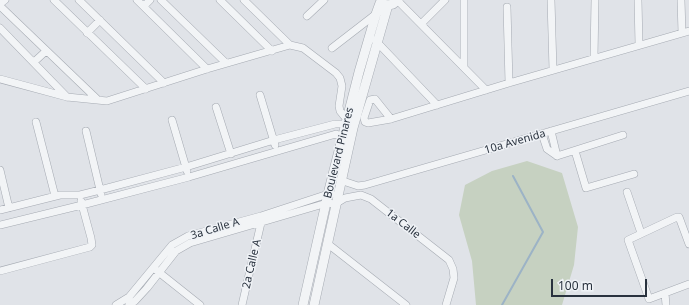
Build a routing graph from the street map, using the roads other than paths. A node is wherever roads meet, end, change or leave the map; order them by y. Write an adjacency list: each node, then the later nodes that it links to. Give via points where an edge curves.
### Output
1 (5, 0): 18 (street)
2 (54, 0): 27 (street)
3 (79, 0): 23 (street)
4 (137, 0): 19 (street)
5 (150, 0): 19 (street)
6 (161, 0): 37 (street)
7 (220, 0): 34 (street)
8 (244, 0): 30 (street)
9 (324, 0): 22 (street)
10 (398, 0): 17 (street); 24 (street)
11 (446, 0): 24 (street)
12 (464, 0): 38 (street)
13 (551, 0): 40 (street)
14 (595, 0): 35 (street)
15 (638, 0): 31 (street)
16 (681, 0): 26 (street)
17 (382, 3): 21 (street, Boulevard Pinares); 29 (street, Boulevard Pinares)
18 (0, 5): 33 (street)
19 (144, 6): 39 (street)
20 (507, 7): 43 (street)
21 (376, 14): 28 (street, Boulevard Pinares); 32 (street)
22 (306, 16)
23 (100, 20): 27 (street); 42 (street)
24 (421, 24): 38 (street)
25 (0, 28): 36 (street)
26 (686, 32): 31 (street)
27 (87, 33): 44 (street)
28 (370, 37): 29 (street); 55 (street, Boulevard Pinares, via 359,72)
29 (378, 42): 50 (street); 55 (street, Boulevard Pinares)
30 (290, 45): 34 (street); 55 (street, via 304,48 340,78 340,111)
31 (639, 45): 35 (street)
32 (332, 48)
33 (46, 51): 36 (street); 49 (street)
34 (272, 51): 37 (street)
35 (594, 58): 40 (street)
36 (34, 62): 48 (street)
37 (226, 63): 39 (street)
38 (464, 67): 45 (street)
39 (207, 69): 42 (street)
40 (553, 70): 43 (street)
41 (0, 79): 48 (street)
42 (164, 83): 44 (street)
43 (509, 83): 45 (street)
44 (146, 89): 49 (street, via 107,101)
45 (486, 90): 50 (street)
46 (689, 91): 57 (street, 10a Avenida)
47 (260, 95): 61 (street)
48 (67, 97): 49 (street)
49 (98, 100)
50 (437, 104): 52 (street)
51 (216, 107): 64 (street)
52 (392, 119)
53 (172, 120): 66 (street)
54 (36, 122): 74 (street)
55 (351, 122): 60 (street, Boulevard Pinares); 61 (street)
56 (86, 132): 71 (street)
57 (550, 132): 58 (street, 10a Avenida); 65 (street)
58 (542, 134): 65 (street, via 547,149); 70 (street, 10a Avenida, via 365,185 358,186)
59 (623, 135): 63 (street)
60 (346, 139): 62 (street, via 336,134); 70 (street, Boulevard Pinares); 75 (street, Boulevard Pinares)
61 (274, 140): 62 (street); 64 (street)
62 (277, 150): 69 (street)
63 (575, 151): 65 (street); 68 (street, via 586,188)
64 (231, 154): 66 (street)
65 (557, 156)
66 (186, 167): 69 (street); 71 (street)
67 (0, 170): 78 (street)
68 (634, 174)
69 (189, 177): 76 (street)
70 (340, 180): 75 (street, Boulevard Pinares)
71 (100, 190): 73 (street); 76 (street)
72 (627, 192): 82 (street)
73 (80, 195): 74 (street); 77 (street)
74 (55, 196): 78 (street)
75 (335, 199): 80 (street, 3a Calle A); 83 (street, Boulevard Pinares); 85 (street, 3a Calle A, via 188,236 172,245); 94 (street, Boulevard Pinares); 97 (street, 1a Calle, via 358,195 368,197 445,257 453,269 454,283)
76 (103, 200): 77 (street)
77 (82, 205): 81 (street); 86 (street, via 92,241 90,247)
78 (9, 208): 79 (street)
79 (0, 210)
80 (261, 223): 87 (street, 3a Calle A, via 190,243 176,251); 93 (street, 2a Calle A)
81 (0, 225)
82 (641, 233): 84 (street, via 679,217); 89 (street, via 628,242 649,300)
83 (328, 244): 95 (street, Boulevard Pinares); 96 (street)
84 (689, 244)
85 (153, 267): 87 (street); 90 (street, 3a Calle A, via 129,297)
86 (0, 271)
87 (159, 273): 91 (street, 3a Calle A); 92 (street)
88 (689, 284): 89 (street)
89 (665, 293): 98 (street)
90 (116, 305)
91 (129, 305)
92 (200, 305)
93 (242, 305)
94 (304, 305)
95 (314, 305)
96 (406, 305)
97 (446, 305)
98 (666, 305)

